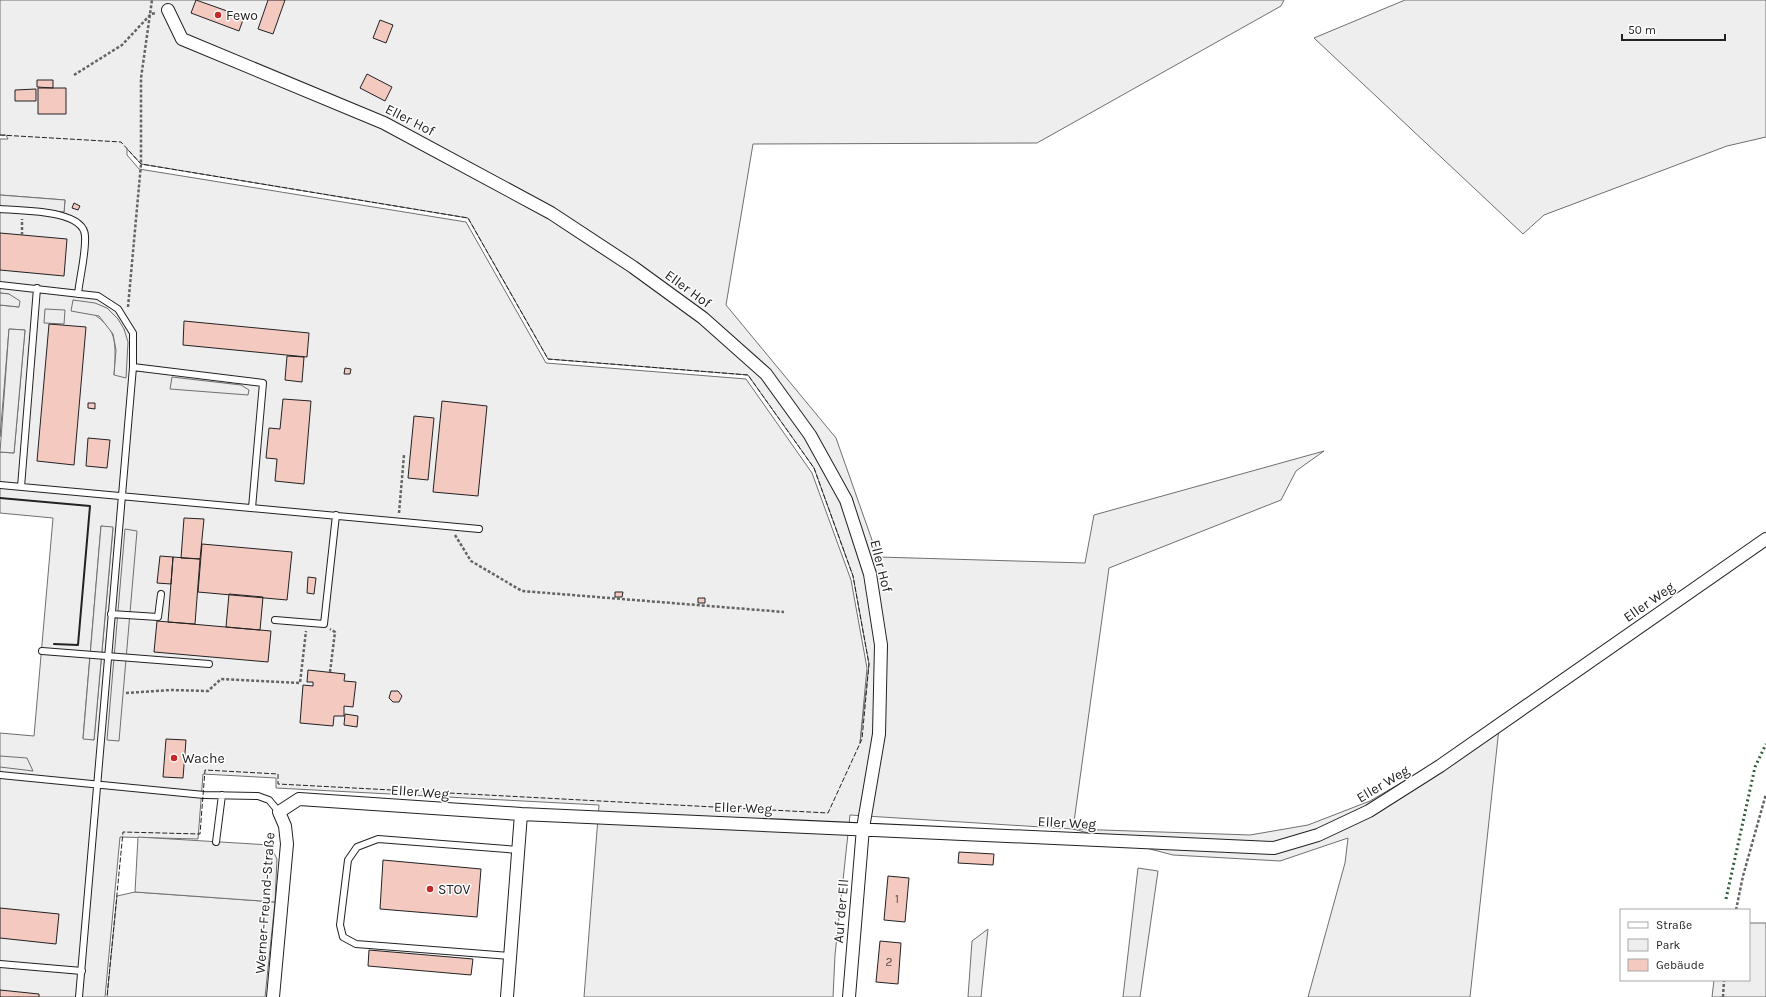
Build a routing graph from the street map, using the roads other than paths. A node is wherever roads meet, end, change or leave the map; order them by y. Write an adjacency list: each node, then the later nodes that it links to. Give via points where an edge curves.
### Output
1 (168, 10): 25 (street, Eller Hof, via 182,39 384,123 551,213 634,267 703,318 766,374 810,435 846,500 870,574 881,645 880,734)
2 (0, 209): 5 (lane, via 68,217 78,222 85,234)
3 (0, 285): 4 (lane)
4 (37, 288): 5 (lane); 8 (lane)
5 (78, 294): 6 (lane, via 98,296 118,309 133,333)
6 (133, 367): 9 (lane); 10 (lane, via 263,383)
7 (0, 485): 8 (lane)
8 (21, 487): 9 (lane)
9 (121, 496): 10 (lane); 15 (lane)
10 (252, 508): 11 (lane)
11 (336, 515): 12 (lane); 16 (lane, via 324,624)
12 (479, 529)
13 (1766, 539): 25 (street, Eller Weg, via 1440,766 1368,812 1318,834 1274,848)
14 (161, 594): 15 (lane, via 158,617)
15 (111, 614): 18 (lane)
16 (275, 620)
17 (42, 651): 18 (lane)
18 (108, 657): 19 (lane); 21 (lane)
19 (209, 664)
20 (0, 775): 21 (lane)
21 (97, 784): 22 (lane); 30 (lane)
22 (222, 795): 23 (lane, via 258,796 269,800); 26 (lane)
23 (279, 812): 24 (street, Eller Weg, via 299,799); 32 (street, Werner-Freund-Straße, via 285,826 287,844)
24 (521, 814): 25 (street, Eller Weg); 27 (street)
25 (863, 828): 34 (street, Auf der Ell)
26 (216, 842)
27 (519, 850): 28 (street); 28 (lane, via 378,839 357,847 348,860 340,925 344,937 356,944)
28 (510, 956): 33 (street)
29 (0, 964): 30 (lane)
30 (82, 971): 31 (lane)
31 (79, 997)
32 (273, 997)
33 (507, 997)
34 (849, 997)

